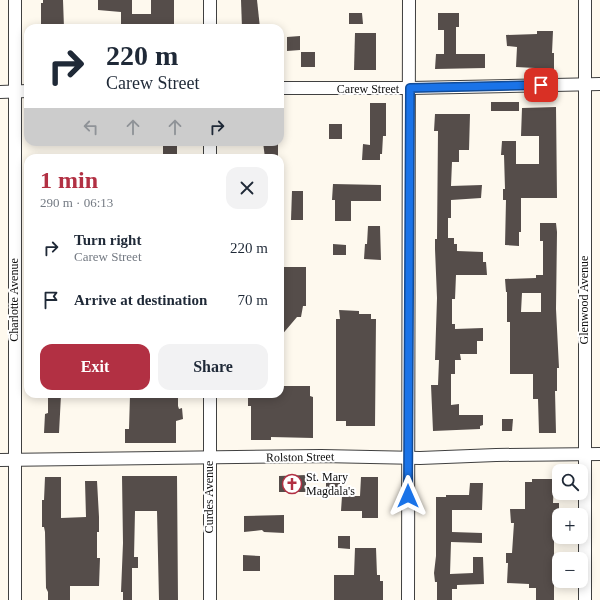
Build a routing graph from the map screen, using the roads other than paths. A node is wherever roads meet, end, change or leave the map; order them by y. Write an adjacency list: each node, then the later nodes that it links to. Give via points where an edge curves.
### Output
1 (15, 0): 10 (street, Charlotte Avenue)
2 (210, 0): 5 (street)
3 (410, 0): 9 (street)
4 (584, 0): 6 (street, Glenwood Avenue)
5 (210, 24)
6 (584, 84): 7 (street, Carew Street); 9 (street, Carew Street); 14 (street, Glenwood Avenue)
7 (600, 84)
8 (284, 88): 9 (street, Carew Street)
9 (410, 88): 16 (street)
10 (14, 91): 11 (street); 12 (street); 19 (street, Charlotte Avenue)
11 (24, 91)
12 (0, 92)
13 (210, 398): 17 (street, Curdes Avenue)
14 (584, 454): 15 (street, Rolston Street); 16 (street, Rolston Street); 23 (street, Glenwood Avenue)
15 (600, 454)
16 (408, 457): 17 (street, Rolston Street); 22 (street)
17 (209, 458): 19 (street, Rolston Street); 21 (street, Curdes Avenue)
18 (0, 460): 19 (street, Rolston Street)
19 (14, 460): 20 (street, Charlotte Avenue)
20 (15, 600)
21 (210, 600)
22 (408, 600)
23 (586, 600)

